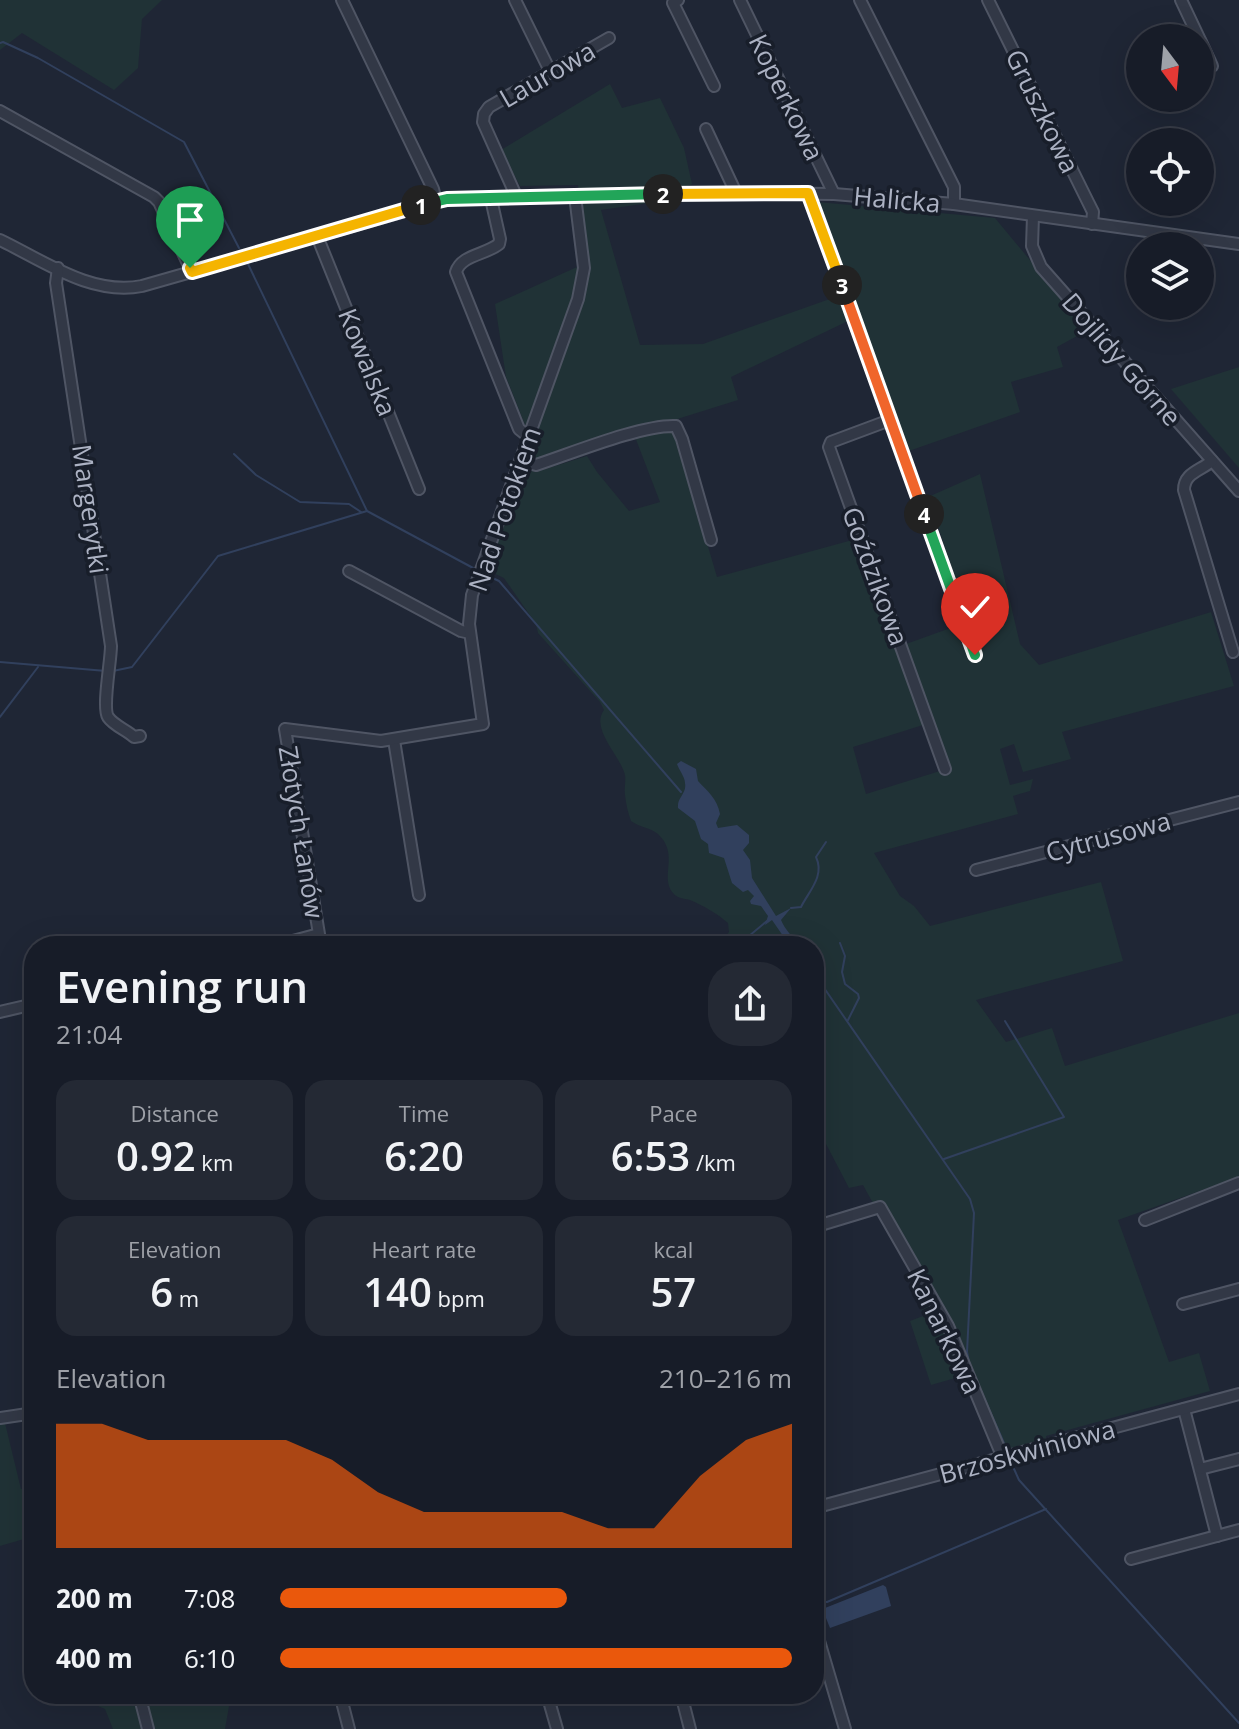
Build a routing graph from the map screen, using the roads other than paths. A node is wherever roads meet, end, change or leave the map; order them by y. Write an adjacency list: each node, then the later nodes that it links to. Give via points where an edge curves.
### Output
1 (342, 0): 20 (street)
2 (515, 0): 10 (street)
3 (678, 0): 11 (street, via 673,3)
4 (740, 0): 16 (street, Koperkowa)
5 (860, 0): 21 (street, via 954,187)
6 (988, 0): 23 (street, Gruszkowa, via 1093,212)
7 (1181, 0): 8 (street)
8 (1192, 24)
9 (609, 38): 10 (street, Laurowa)
10 (551, 73): 18 (street, Laurowa, via 484,114)
11 (714, 86)
12 (0, 111): 28 (street, via 154,197)
13 (706, 129): 14 (street)
14 (736, 193): 15 (street, Halicka); 17 (street, Halicka)
15 (808, 193): 16 (street, Halicka); 29 (street)
16 (834, 194): 21 (street, Halicka)
17 (575, 196): 18 (street, Halicka); 30 (street, Nad Potokiem, via 584,268)
18 (517, 198): 19 (street, Halicka)
19 (491, 199): 20 (street, Halicka); 30 (street, via 499,244 462,262 456,272 519,429)
20 (436, 201): 24 (street, Halicka)
21 (954, 204): 22 (street, Halicka)
22 (1033, 216): 23 (street, Halicka); 32 (street, Dojlidy Górne, via 1032,246 1041,267)
23 (1092, 224): 26 (street, Halicka)
24 (317, 236): 28 (street, Halicka); 33 (street, Kowalska)
25 (0, 240): 27 (street, Halicka)
26 (1239, 244)
27 (58, 268): 28 (street, Halicka, via 112,288 134,288); 41 (street, Margerytki, via 56,283 111,646 107,716)
28 (192, 272)
29 (890, 420): 39 (street); 43 (street, Goździkowa, via 829,447)
30 (529, 437): 31 (street, Nad Potokiem)
31 (521, 461): 35 (street, via 536,465 676,426); 37 (street, Nad Potokiem, via 472,595)
32 (1212, 461): 34 (street, Dojlidy Górne); 38 (street, via 1188,476 1184,490)
33 (419, 489)
34 (1239, 491)
35 (711, 540)
36 (349, 571): 37 (street)
37 (470, 633): 42 (street, Nad Potokiem, via 483,724)
38 (1233, 652)
39 (975, 655)
40 (285, 729): 42 (street, Nad Potokiem); 47 (street, Złotych Łanów, via 319,934)
41 (137, 737)
42 (394, 740): 46 (street)
43 (945, 769)
44 (1239, 802): 45 (street, Cytrusowa)
45 (976, 870)
46 (419, 895)
47 (312, 936)
48 (24, 1006): 49 (street)
49 (0, 1012)
50 (1239, 1183): 51 (street)
51 (1145, 1220)
52 (824, 1224): 59 (street, Kanarkowa, via 880,1207 948,1326)
53 (1239, 1289): 54 (street)
54 (1183, 1304)
55 (1239, 1394): 56 (street, Brzoskwiniowa)
56 (1184, 1409): 59 (street, Brzoskwiniowa); 61 (street)
57 (24, 1414): 58 (street)
58 (0, 1418)
59 (1003, 1458): 62 (street, Brzoskwiniowa)
60 (1239, 1459): 61 (street)
61 (1200, 1469): 64 (street)
62 (824, 1505)
63 (1239, 1530): 64 (street)
64 (1217, 1536): 65 (street)
65 (1131, 1559)
66 (824, 1658): 75 (street)
67 (142, 1704): 71 (street)
68 (343, 1704): 72 (street)
69 (550, 1704): 73 (street)
70 (684, 1704): 74 (street)
71 (148, 1729)
72 (349, 1729)
73 (557, 1729)
74 (690, 1729)
75 (845, 1729)

